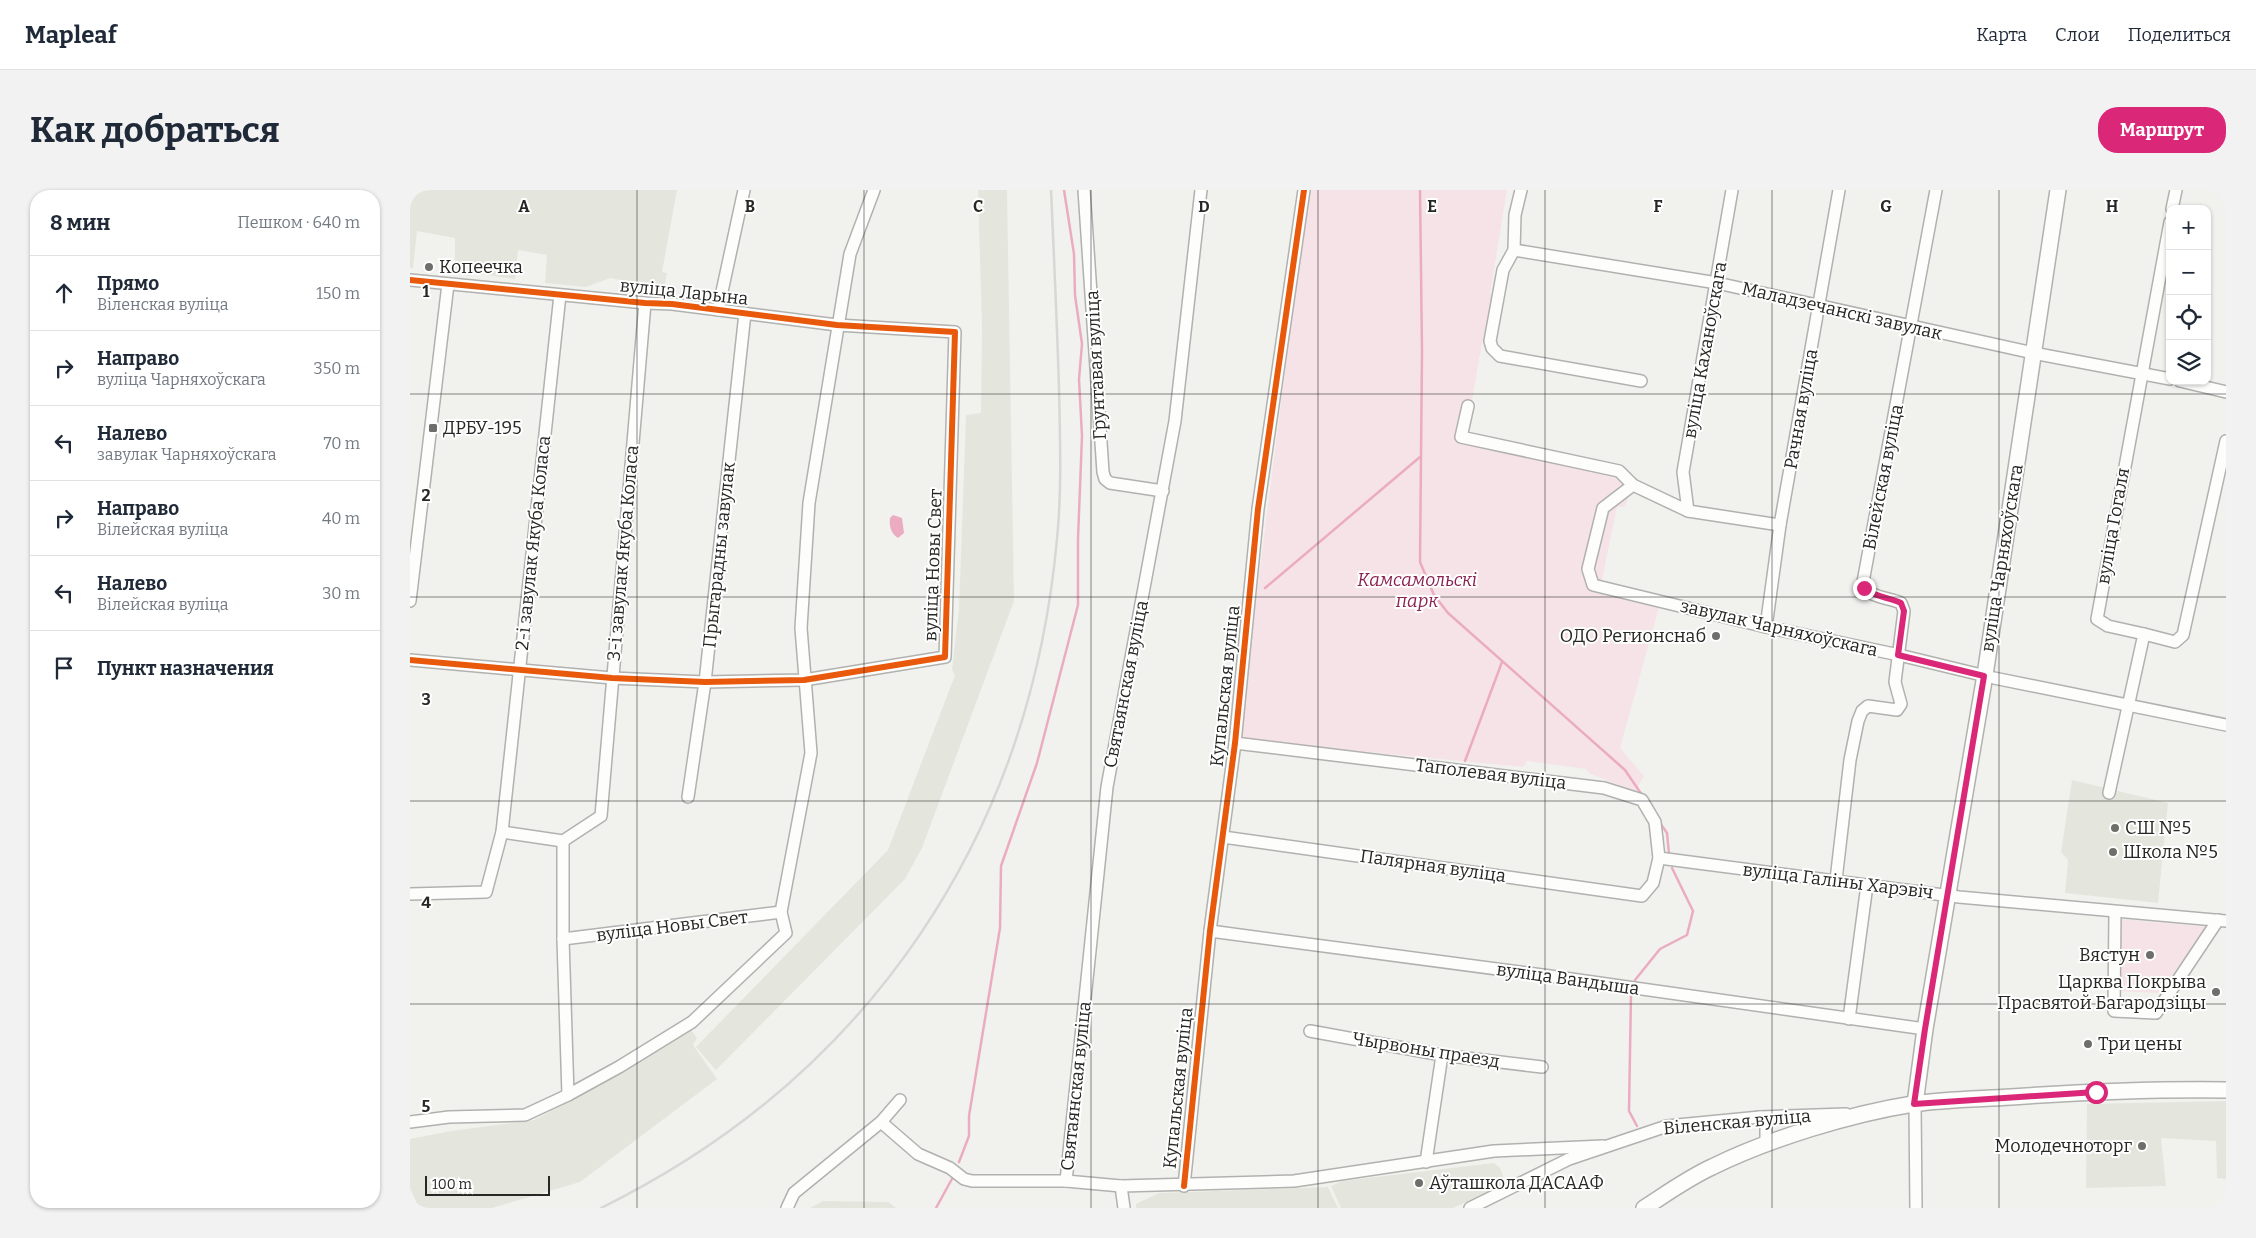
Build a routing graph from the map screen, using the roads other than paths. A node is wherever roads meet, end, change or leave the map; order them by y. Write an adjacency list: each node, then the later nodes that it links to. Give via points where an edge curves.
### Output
1 (744, 190): 21 (street)
2 (874, 190): 23 (street, via 850,254)
3 (1084, 190): 35 (street, Грунтавая вуліца, via 1102,472 1110,483)
4 (1201, 190): 35 (street, Святаянская вуліца, via 1175,421)
5 (1304, 190): 50 (street, Купальская вуліца, via 1258,509)
6 (1521, 190): 14 (street, via 1515,215)
7 (1732, 190): 16 (street, вуліца Каханоўскага)
8 (1839, 190): 20 (street, Рачная вуліца)
9 (1936, 190): 24 (street, Вілейская вуліца)
10 (2058, 190): 26 (main road, вуліца Чарняхоўскага)
11 (2176, 190): 12 (street)
12 (2173, 205)
13 (2166, 242): 27 (street, вуліца Гогаля)
14 (1514, 250): 16 (street, Маладзечанскі завулак); 29 (street, via 1503,270 1490,341 1492,348 1500,356)
15 (410, 280): 17 (street, вуліца Ларына)
16 (1717, 283): 20 (street, Маладзечанскі завулак); 36 (street, вуліца Каханоўскага, via 1683,472)
17 (448, 284): 18 (street, вуліца Ларына); 38 (street)
18 (560, 295): 19 (street, вуліца Ларына); 43 (street, 2-і завулак Якуба Коласа)
19 (645, 303): 21 (street, вуліца Ларына); 45 (street, 3-і завулак Якуба Коласа)
20 (1820, 306): 24 (street, Маладзечанскі завулак); 37 (street, Рачная вуліца)
21 (718, 310): 22 (street, вуліца Ларына)
22 (745, 313): 23 (street, вуліца Ларына); 47 (street, Прыгарадны завулак)
23 (837, 325): 25 (street, вуліца Ларына); 46 (street, via 809,503 801,628)
24 (1912, 326): 26 (street, Маладзечанскі завулак); 41 (street, Вілейская вуліца, via 1863,582 1871,594 1901,603 1904,611)
25 (955, 332): 46 (street, вуліца Новы Свет, via 945,658)
26 (2033, 353): 27 (street, Маладзечанскі завулак); 44 (main road, вуліца Чарняхоўскага)
27 (2140, 372): 28 (street, Маладзечанскі завулак); 40 (street, вуліца Гогаля, via 2096,619 2108,626)
28 (2166, 378)
29 (1641, 381)
30 (2197, 385): 31 (street)
31 (2226, 392)
32 (1468, 406): 34 (street, via 1461,437 1620,470)
33 (2226, 441): 40 (street, via 2183,635 2175,642)
34 (1633, 485): 36 (street); 39 (street, завулак Чарняхоўскага, via 1603,508 1588,569 1593,584)
35 (1163, 491): 85 (street, Святаянская вуліца, via 1107,787)
36 (1688, 511): 37 (street)
37 (1780, 525): 39 (street, Рачная вуліца)
38 (410, 601)
39 (1766, 627): 41 (street, завулак Чарняхоўскага)
40 (2144, 634): 48 (street)
41 (1898, 655): 44 (street, завулак Чарняхоўскага); 57 (street, Вілейская вуліца, via 1895,682 1901,704 1897,710 1868,706 1858,721 1850,760)
42 (410, 660): 43 (street)
43 (520, 671): 45 (street); 53 (street, 2-і завулак Якуба Коласа)
44 (1984, 676): 48 (street, завулак Чарняхоўскага); 61 (main road, вуліца Чарняхоўскага)
45 (612, 678): 47 (street); 55 (street, 3-і завулак Якуба Коласа, via 601,816)
46 (804, 680): 47 (street); 62 (street, via 811,753)
47 (705, 682): 52 (street, Прыгарадны завулак)
48 (2129, 704): 49 (street, завулак Чарняхоўскага); 51 (street)
49 (2226, 725)
50 (1235, 743): 54 (street, Купальская вуліца); 56 (street, Таполевая вуліца, via 1604,788 1642,800 1655,822)
51 (2109, 793)
52 (688, 797)
53 (502, 832): 55 (street); 59 (street, 2-і завулак Якуба Коласа, via 486,892)
54 (1223, 837): 60 (street, Палярная вуліца); 65 (street, Купальская вуліца)
55 (563, 841): 66 (street)
56 (1658, 858): 57 (street, вуліца Галіны Харэвіч); 60 (street, Таполевая вуліца, via 1653,884)
57 (1836, 880): 58 (street, вуліца Галіны Харэвіч)
58 (1867, 885): 61 (street, вуліца Галіны Харэвіч); 67 (street)
59 (410, 894)
60 (1642, 896)
61 (1948, 896): 63 (street, вуліца Галіны Харэвіч); 68 (main road, вуліца Чарняхоўскага)
62 (781, 912): 66 (street, вуліца Новы Свет); 73 (street, via 786,933 692,1022)
63 (2115, 912): 64 (street, вуліца Галіны Харэвіч); 64 (street, via 2114,1011 2156,1013)
64 (2222, 921)
65 (1210, 931): 67 (street, вуліца Вандыша); 87 (street, Купальская вуліца)
66 (563, 939): 73 (street)
67 (1849, 1019): 68 (street, вуліца Вандыша)
68 (1925, 1029): 75 (main road, вуліца Чарняхоўскага)
69 (1310, 1031): 70 (street, Чырвоны праезд)
70 (1442, 1055): 71 (street, Чырвоны праезд); 84 (street)
71 (1542, 1067)
72 (2226, 1090): 75 (main road, Віленская вуліца, via 2096,1092)
73 (568, 1095): 78 (street, via 525,1115 449,1117)
74 (900, 1100): 79 (street)
75 (1914, 1104): 76 (main road, Віленская вуліца); 92 (street)
76 (1870, 1113): 77 (street, Віленская вуліца); 80 (main road, Віленская вуліца)
77 (1760, 1117): 80 (street, via 1766,1123); 81 (street, Віленская вуліца, via 1667,1126)
78 (410, 1122)
79 (881, 1122): 85 (street, via 918,1154 950,1168 964,1179); 88 (street, via 794,1193)
80 (1766, 1144): 91 (main road, Віленская вуліца, via 1711,1167)
81 (1603, 1146): 82 (street); 83 (street, Віленская вуліца)
82 (1566, 1147): 83 (street); 84 (street, via 1494,1151)
83 (1568, 1159): 90 (street, Віленская вуліца)
84 (1426, 1162): 87 (street, via 1294,1181)
85 (1066, 1181): 86 (street)
86 (1121, 1186): 87 (street); 89 (street)
87 (1184, 1186)
88 (787, 1208)
89 (1124, 1208)
90 (1470, 1208)
91 (1644, 1208)
92 (1916, 1208)

